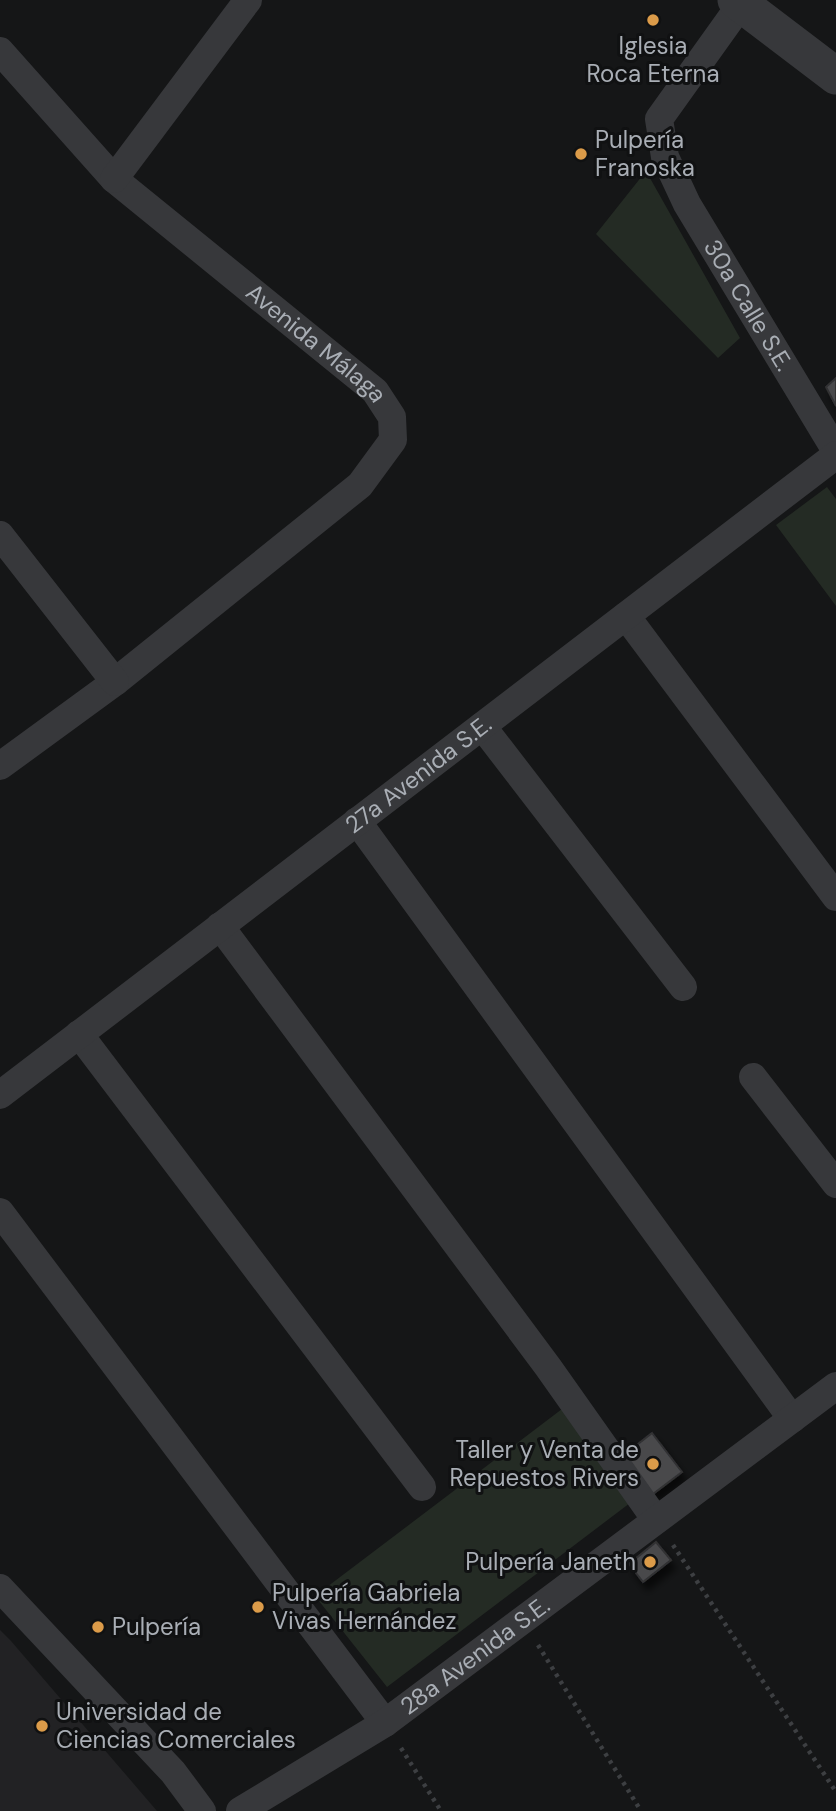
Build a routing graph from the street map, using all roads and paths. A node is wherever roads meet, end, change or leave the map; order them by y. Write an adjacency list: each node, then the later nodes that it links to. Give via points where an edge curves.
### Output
1 (248, 0): 5 (street)
2 (741, 1): 4 (street); 6 (street, 30a Calle S.E., via 659,119 665,157 687,204)
3 (0, 51): 5 (street, Avenida Málaga)
4 (836, 76)
5 (114, 179): 9 (street, Avenida Málaga, via 376,391 392,417 393,440 360,485)
6 (836, 453): 8 (street, 27a Avenida S.E.)
7 (0, 534): 9 (street)
8 (626, 616): 10 (street, 27a Avenida S.E.); 13 (street)
9 (115, 682): 11 (street, Avenida Málaga)
10 (482, 726): 12 (street, 27a Avenida S.E.); 15 (street)
11 (0, 766)
12 (358, 821): 14 (street, 27a Avenida S.E.); 22 (street)
13 (836, 897)
14 (220, 926): 16 (street, 27a Avenida S.E.); 24 (street)
15 (683, 987)
16 (79, 1034): 18 (street, 27a Avenida S.E.); 23 (street)
17 (753, 1077): 19 (street)
18 (0, 1095)
19 (836, 1184)
20 (0, 1212): 27 (street)
21 (836, 1386): 22 (street, 28a Avenida S.E.)
22 (792, 1419): 24 (street, 28a Avenida S.E.)
23 (422, 1487)
24 (656, 1520): 26 (street, 28a Avenida S.E.); 28 (path)
25 (0, 1588): 29 (street, via 173,1772)
26 (523, 1620): 27 (street, 28a Avenida S.E.); 32 (path)
27 (385, 1723): 30 (street, 28a Avenida S.E.); 31 (path)
28 (836, 1792)
29 (202, 1811)
30 (240, 1811)
31 (440, 1811)
32 (641, 1811)

